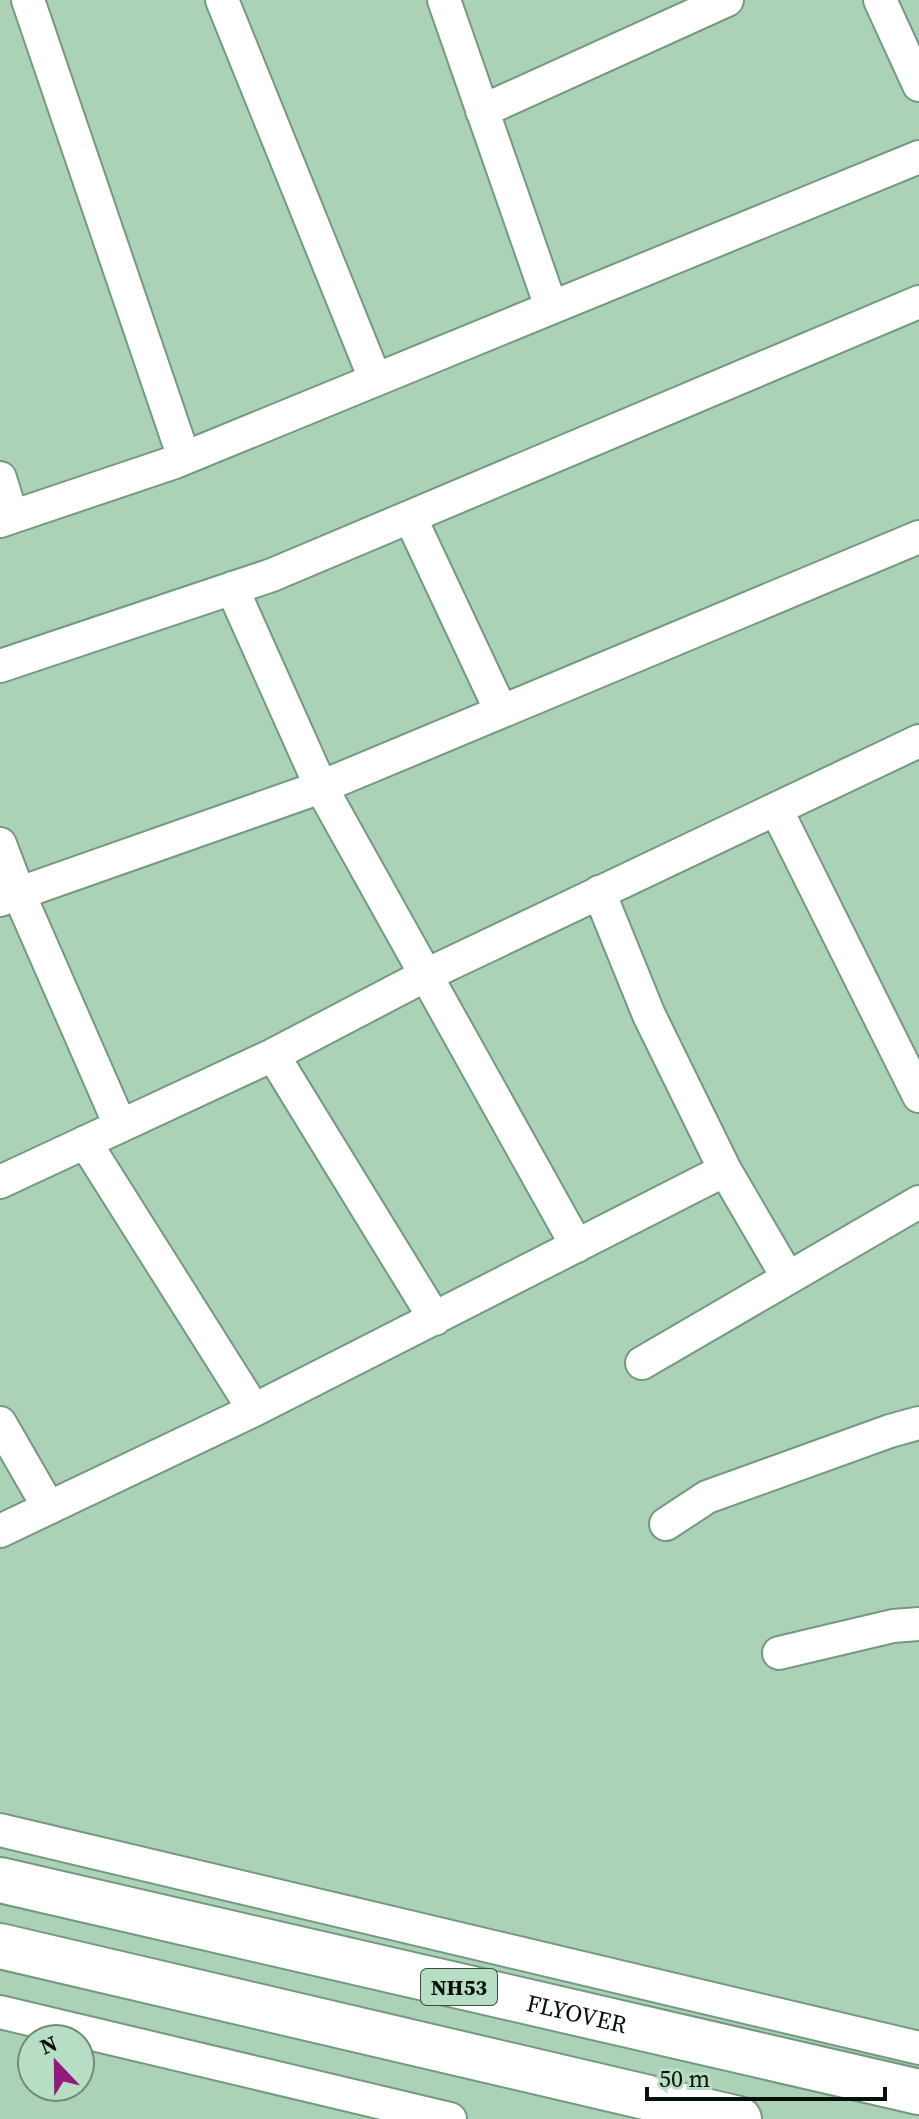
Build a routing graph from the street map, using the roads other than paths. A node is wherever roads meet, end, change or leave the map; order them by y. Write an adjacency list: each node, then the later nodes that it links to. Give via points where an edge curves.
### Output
1 (28, 0): 12 (street)
2 (222, 0): 11 (street)
3 (444, 0): 7 (street)
4 (727, 0): 7 (street)
5 (880, 0): 6 (street)
6 (919, 85)
7 (482, 111): 10 (street)
8 (919, 157): 10 (street)
9 (919, 302): 14 (street)
10 (551, 307): 11 (street)
11 (375, 379): 12 (street)
12 (184, 458): 15 (street)
13 (0, 478): 15 (street)
14 (410, 517): 17 (street); 19 (street)
15 (6, 519)
16 (919, 537): 19 (street)
17 (232, 588): 18 (street); 21 (street)
18 (0, 666)
19 (501, 711): 21 (street)
20 (919, 741): 22 (street)
21 (321, 787): 25 (street); 26 (street)
22 (776, 809): 24 (street); 28 (street)
23 (0, 844): 25 (street)
24 (599, 892): 26 (street); 31 (street, via 649,1015)
25 (10, 897): 29 (street)
26 (424, 976): 27 (street); 34 (street)
27 (273, 1055): 29 (street); 36 (street)
28 (919, 1096)
29 (120, 1125): 30 (street)
30 (85, 1142): 32 (street); 38 (street)
31 (725, 1170): 34 (street); 35 (street)
32 (0, 1182)
33 (919, 1202): 35 (street)
34 (577, 1246): 36 (street)
35 (788, 1278): 37 (street)
36 (435, 1319): 38 (street)
37 (642, 1363)
38 (254, 1410): 41 (street)
39 (0, 1423): 41 (street)
40 (919, 1423): 42 (street, via 707,1497)
41 (49, 1508): 43 (street)
42 (666, 1524)
43 (0, 1531)
44 (919, 1624): 45 (street)
45 (779, 1653)
46 (0, 1830): 50 (street)
47 (0, 1880): 51 (highway, FLYOVER / NH53)
48 (0, 1946): 53 (highway)
49 (0, 2012): 52 (street)
50 (919, 2048)
51 (919, 2092)
52 (450, 2119)
53 (739, 2119)

